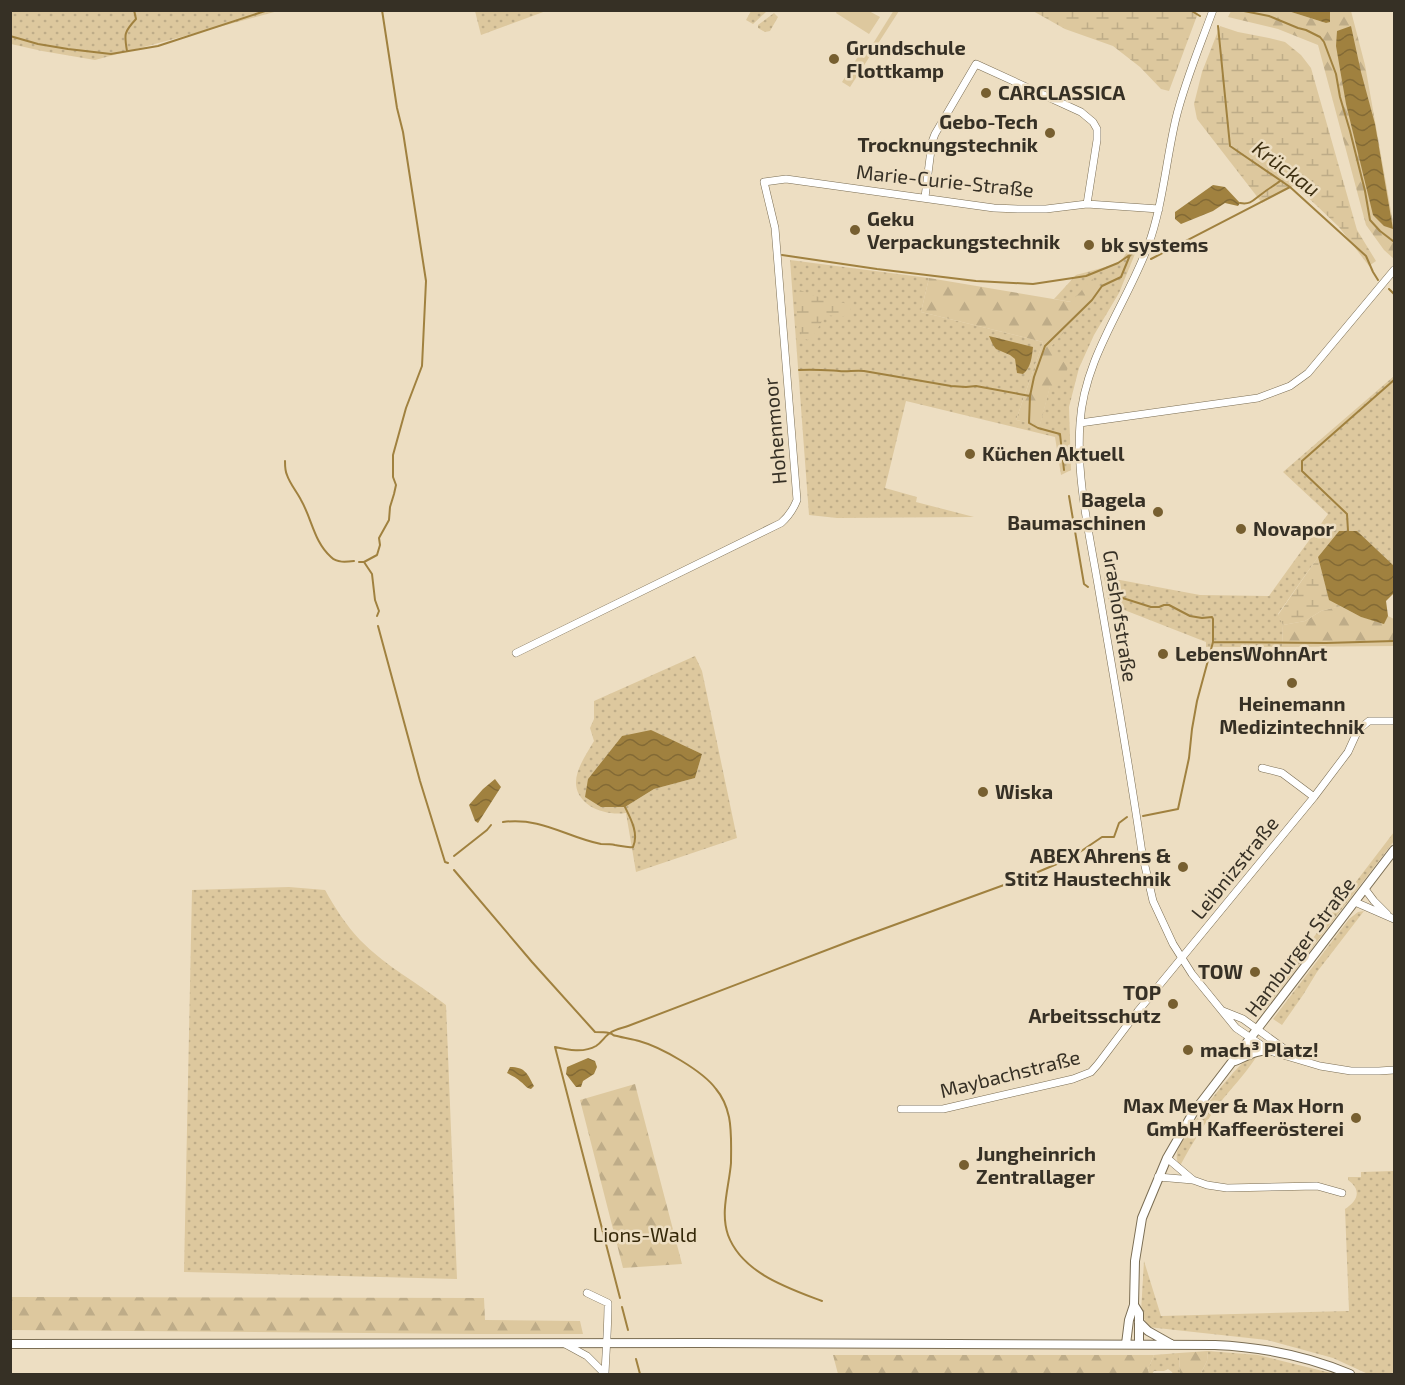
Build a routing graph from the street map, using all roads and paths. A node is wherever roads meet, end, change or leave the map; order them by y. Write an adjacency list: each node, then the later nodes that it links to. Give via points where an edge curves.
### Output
1 (1213, 10): 5 (street, Grashofstraße, via 1176,118)
2 (764, 182): 3 (street, Marie-Curie-Straße, via 786,179); 8 (street, Hohenmoor, via 775,228 797,500 794,507 781,523)
3 (925, 197): 4 (street, Marie-Curie-Straße, via 994,208); 4 (street, via 935,134 976,64 1082,112 1093,122 1097,141)
4 (1088, 204): 5 (street, Marie-Curie-Straße)
5 (1159, 209): 7 (street, Grashofstraße, via 1148,246 1092,368)
6 (1395, 270): 7 (street, via 1308,373 1290,386 1258,398)
7 (1080, 423): 16 (street, Grashofstraße, via 1083,493 1142,853 1153,901)
8 (516, 653)
9 (1395, 721): 11 (street, Leibnizstraße, via 1369,721 1358,730 1348,752)
10 (1262, 768): 11 (street, via 1282,773)
11 (1314, 797): 16 (street, Leibnizstraße)
12 (1395, 850): 13 (main road, Hamburger Straße)
13 (1365, 889): 14 (main road, Hamburger Straße); 15 (street)
14 (1355, 902): 15 (street); 18 (main road, Hamburger Straße)
15 (1393, 918)
16 (1182, 959): 17 (street, Grashofstraße); 24 (street, Maybachstraße, via 1091,1072 943,1109)
17 (1222, 1010): 18 (street, Grashofstraße); 19 (street, Grashofstraße)
18 (1258, 1029): 19 (main road, Hamburger Straße); 21 (street, Grashofstraße)
19 (1251, 1039): 20 (street, Grashofstraße); 22 (main road, Hamburger Straße)
20 (1270, 1051): 21 (street, Grashofstraße); 22 (main road, Hamburger Straße, via 1262,1050)
21 (1292, 1057): 23 (street, Grashofstraße, via 1350,1071)
22 (1232, 1063): 25 (main road, Hamburger Straße, via 1193,1113)
23 (1395, 1070)
24 (901, 1109)
25 (1167, 1158): 26 (main road, Hamburger Straße); 27 (street)
26 (1158, 1178): 27 (street); 30 (main road, Hamburger Straße, via 1142,1218 1135,1261)
27 (1193, 1180): 28 (street, via 1227,1188 1317,1186)
28 (1342, 1192)
29 (587, 1293): 32 (street, via 608,1304)
30 (1134, 1305): 31 (main road, Hamburger Straße); 35 (main road, Hamburger Straße)
31 (1139, 1322): 36 (main road, Hamburger Straße); 37 (main road)
32 (606, 1343): 34 (main road); 35 (main road); 38 (street)
33 (10, 1344): 34 (main road)
34 (565, 1344): 38 (street, via 587,1356)
35 (1126, 1344): 36 (main road)
36 (1139, 1344): 37 (main road)
37 (1171, 1344): 39 (main road, via 1245,1346 1289,1354)
38 (605, 1374)
39 (1350, 1374)

